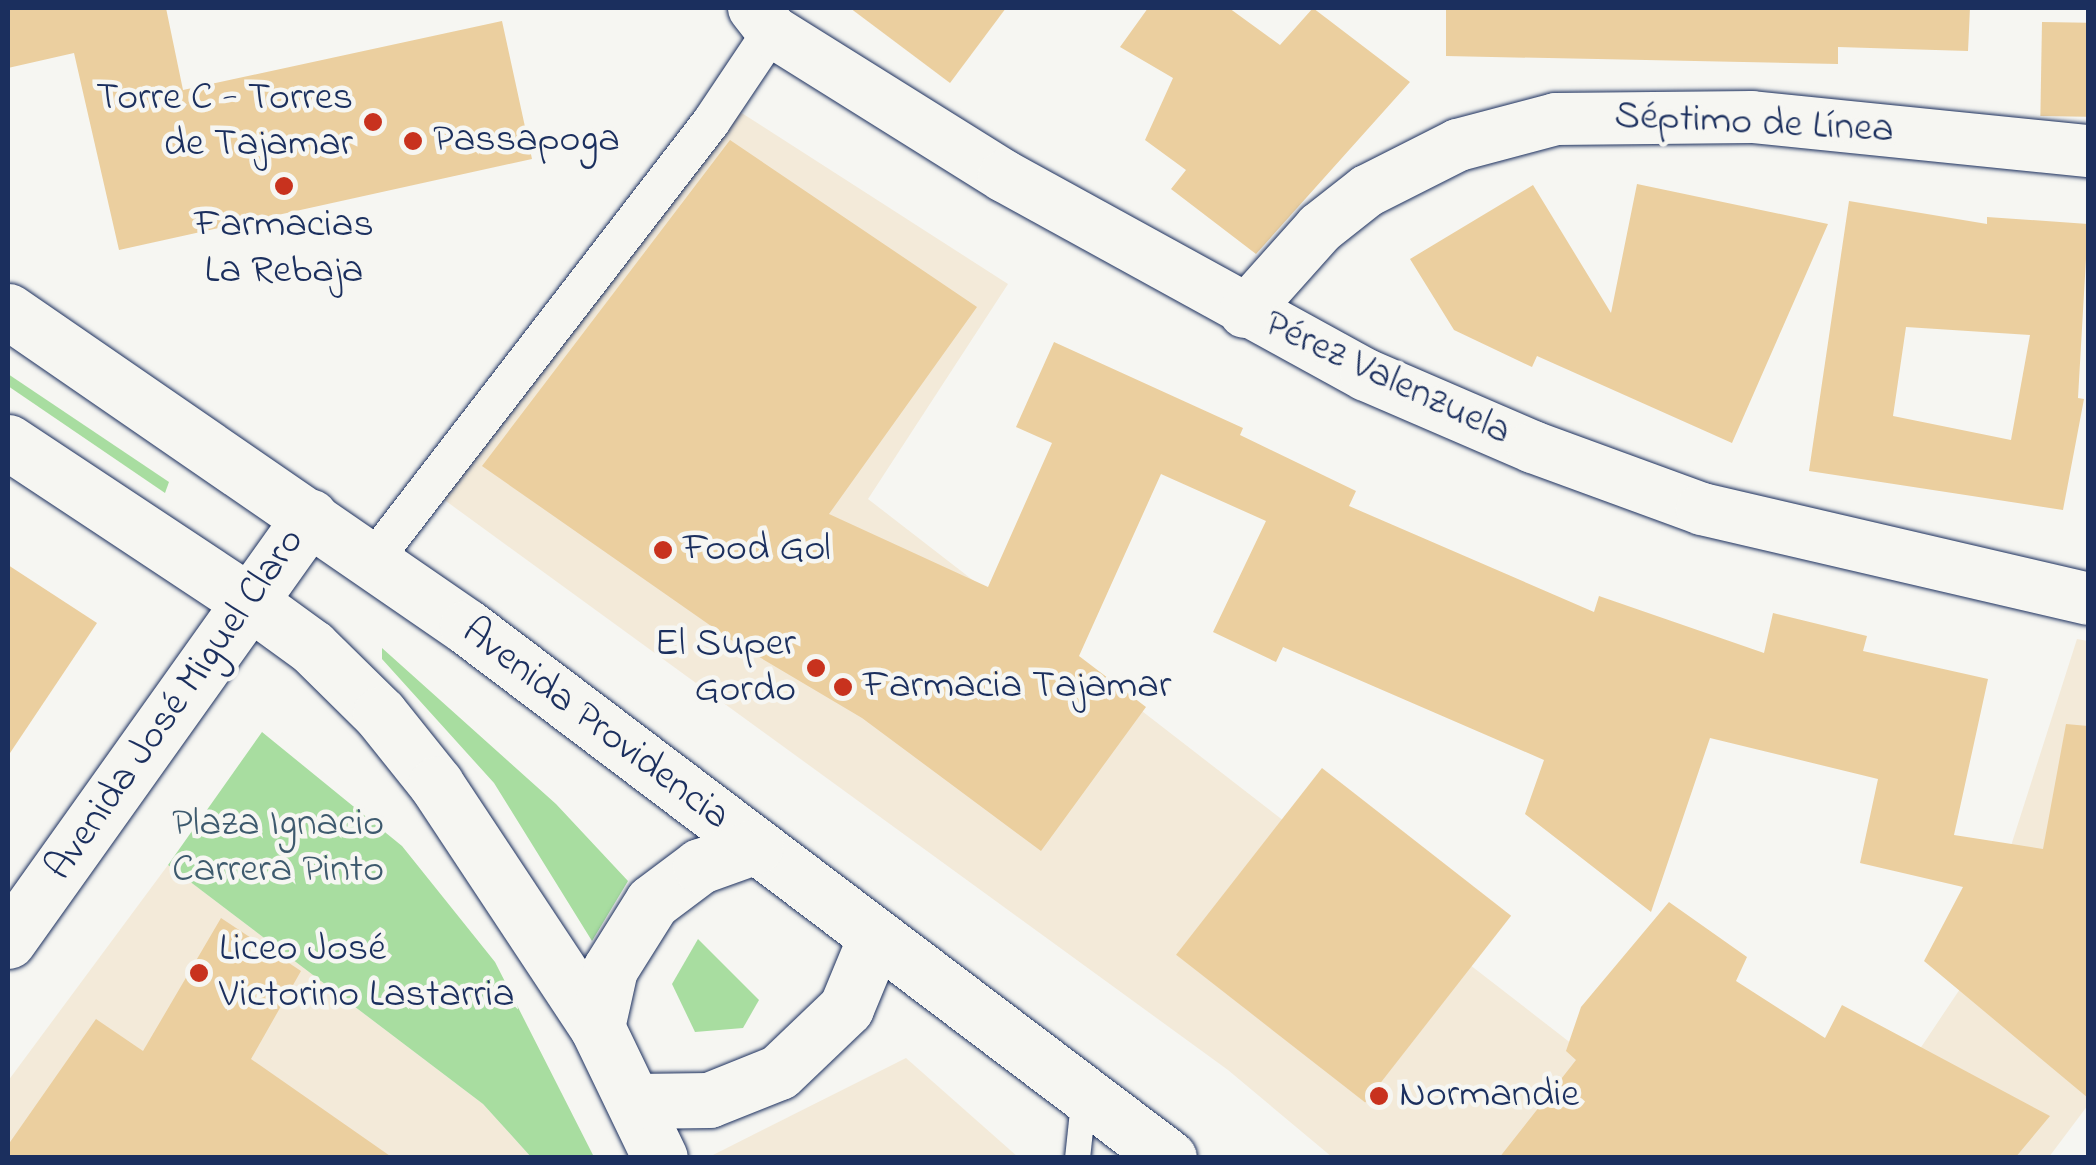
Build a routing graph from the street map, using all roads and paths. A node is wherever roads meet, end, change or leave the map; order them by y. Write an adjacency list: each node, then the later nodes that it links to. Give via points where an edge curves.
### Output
1 (763, 19): 4 (street, Pérez Valenzuela, via 1004,176); 7 (street, via 711,122)
2 (2088, 151): 4 (street, Séptimo de Línea, via 1752,117 1556,119 1458,145 1367,191 1320,228)
3 (8, 310): 6 (main road, Avenida Providencia)
4 (1244, 312): 8 (street, Pérez Valenzuela, via 1366,376 1627,484 1820,541)
5 (8, 442): 9 (main road)
6 (310, 517): 7 (main road, Avenida Providencia); 9 (main road, Avenida José Miguel Claro)
7 (374, 559): 10 (main road, Avenida Providencia)
8 (2088, 599)
9 (250, 602): 12 (main road, Avenida José Miguel Claro); 13 (main road, via 312,648 380,714 436,784)
10 (756, 846): 11 (main road, Avenida Providencia); 13 (main road, via 700,866 652,902 610,969)
11 (875, 938): 14 (main road, Avenida Providencia); 15 (main road, via 846,1008 779,1072 709,1100)
12 (8, 942)
13 (598, 1027): 15 (main road)
14 (1084, 1092): 17 (lane); 18 (main road, Avenida Providencia)
15 (635, 1101): 16 (main road)
16 (660, 1158)
17 (1077, 1158)
18 (1169, 1158)

